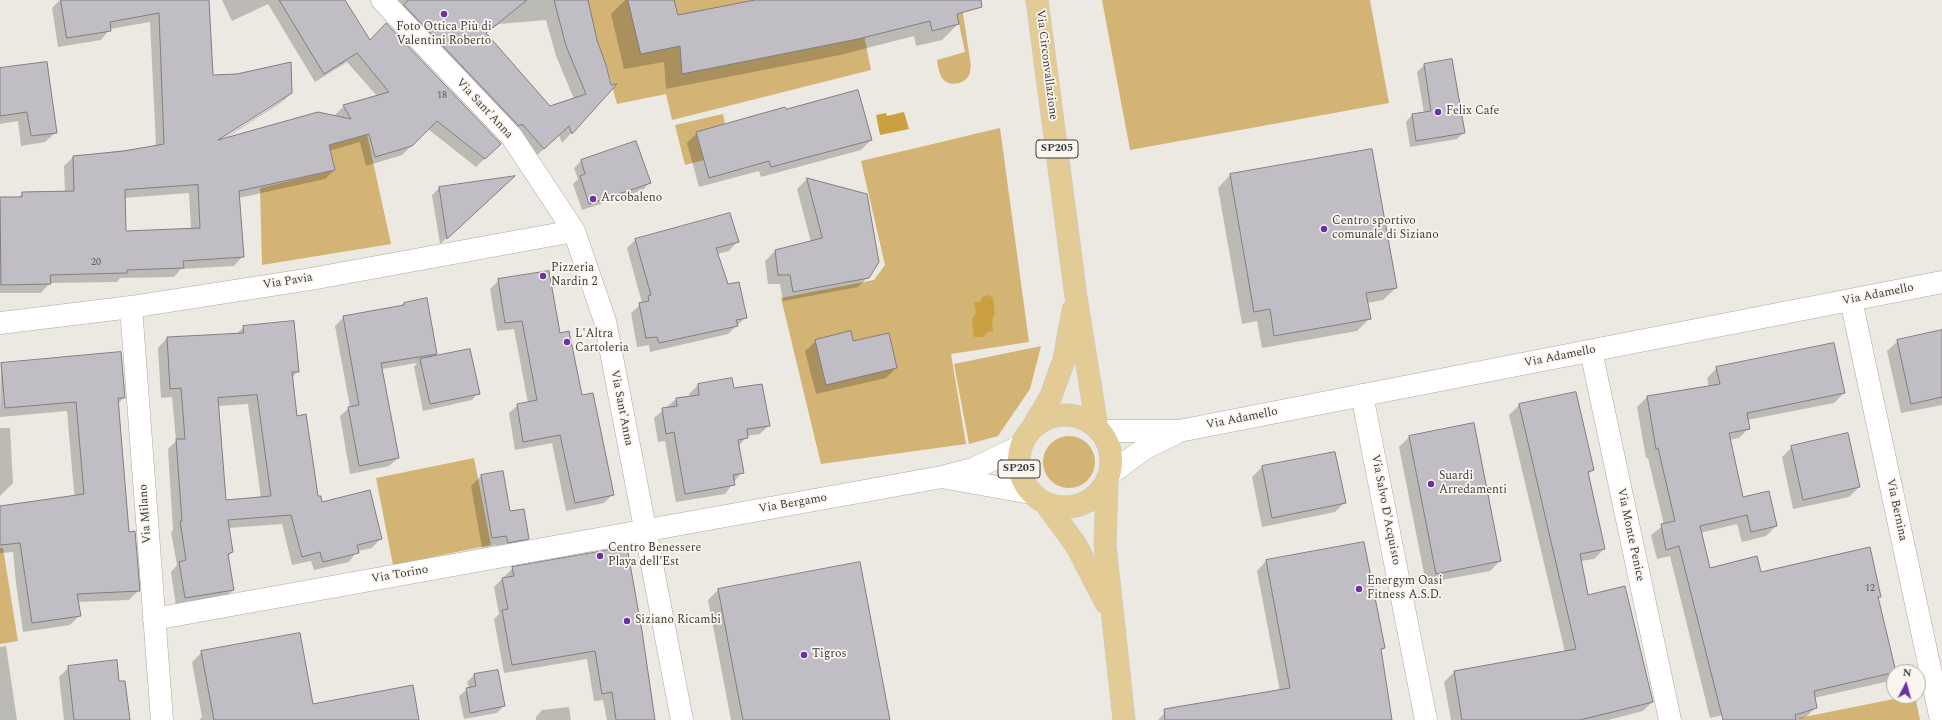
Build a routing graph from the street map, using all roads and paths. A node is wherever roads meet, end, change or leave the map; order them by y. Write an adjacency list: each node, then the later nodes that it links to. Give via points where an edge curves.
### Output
1 (382, 0): 3 (street, Via Sant'Anna, via 512,137)
2 (1038, 0): 5 (main road, Via Circonvallazione / SP205)
3 (574, 231): 7 (street, Via Pavia, via 311,279); 17 (street, Via Sant'Anna, via 605,321)
4 (1942, 282): 6 (street, Via Adamello)
5 (1076, 297): 11 (main road, SP205); 13 (main road, SP205, via 1064,360 1051,396)
6 (1851, 300): 9 (street, Via Adamello); 25 (street, Via Bernina)
7 (131, 307): 8 (street, Via Pavia); 19 (street, Via Milano)
8 (0, 323)
9 (1591, 351): 10 (street, Via Adamello); 24 (street, Via Monte Penice)
10 (1362, 395): 12 (street, Via Adamello); 23 (street, Via Salvo D'Acquisto)
11 (1099, 429): 12 (street); 13 (main road, via 1082,418 1064,415 1047,418); 15 (main road, SP205, via 1108,443 1112,458)
12 (1179, 431): 15 (street, via 1147,447)
13 (1027, 437): 14 (street, Via Bergamo, via 973,469); 16 (main road, SP205, via 1019,458 1019,471 1024,483)
14 (942, 477): 16 (street, Via Bergamo); 17 (street, Via Bergamo)
15 (1109, 478): 16 (main road, via 1098,494 1087,503 1074,507 1060,508); 18 (main road, SP205, via 1105,545)
16 (1039, 499): 18 (main road, SP205, via 1076,545)
17 (645, 532): 19 (street, Via Torino); 21 (street, Via Sant'Anna)
18 (1113, 617): 22 (main road, SP205)
19 (154, 619): 20 (street, Via Milano)
20 (162, 720)
21 (682, 720)
22 (1124, 720)
23 (1426, 720)
24 (1670, 720)
25 (1940, 720)

